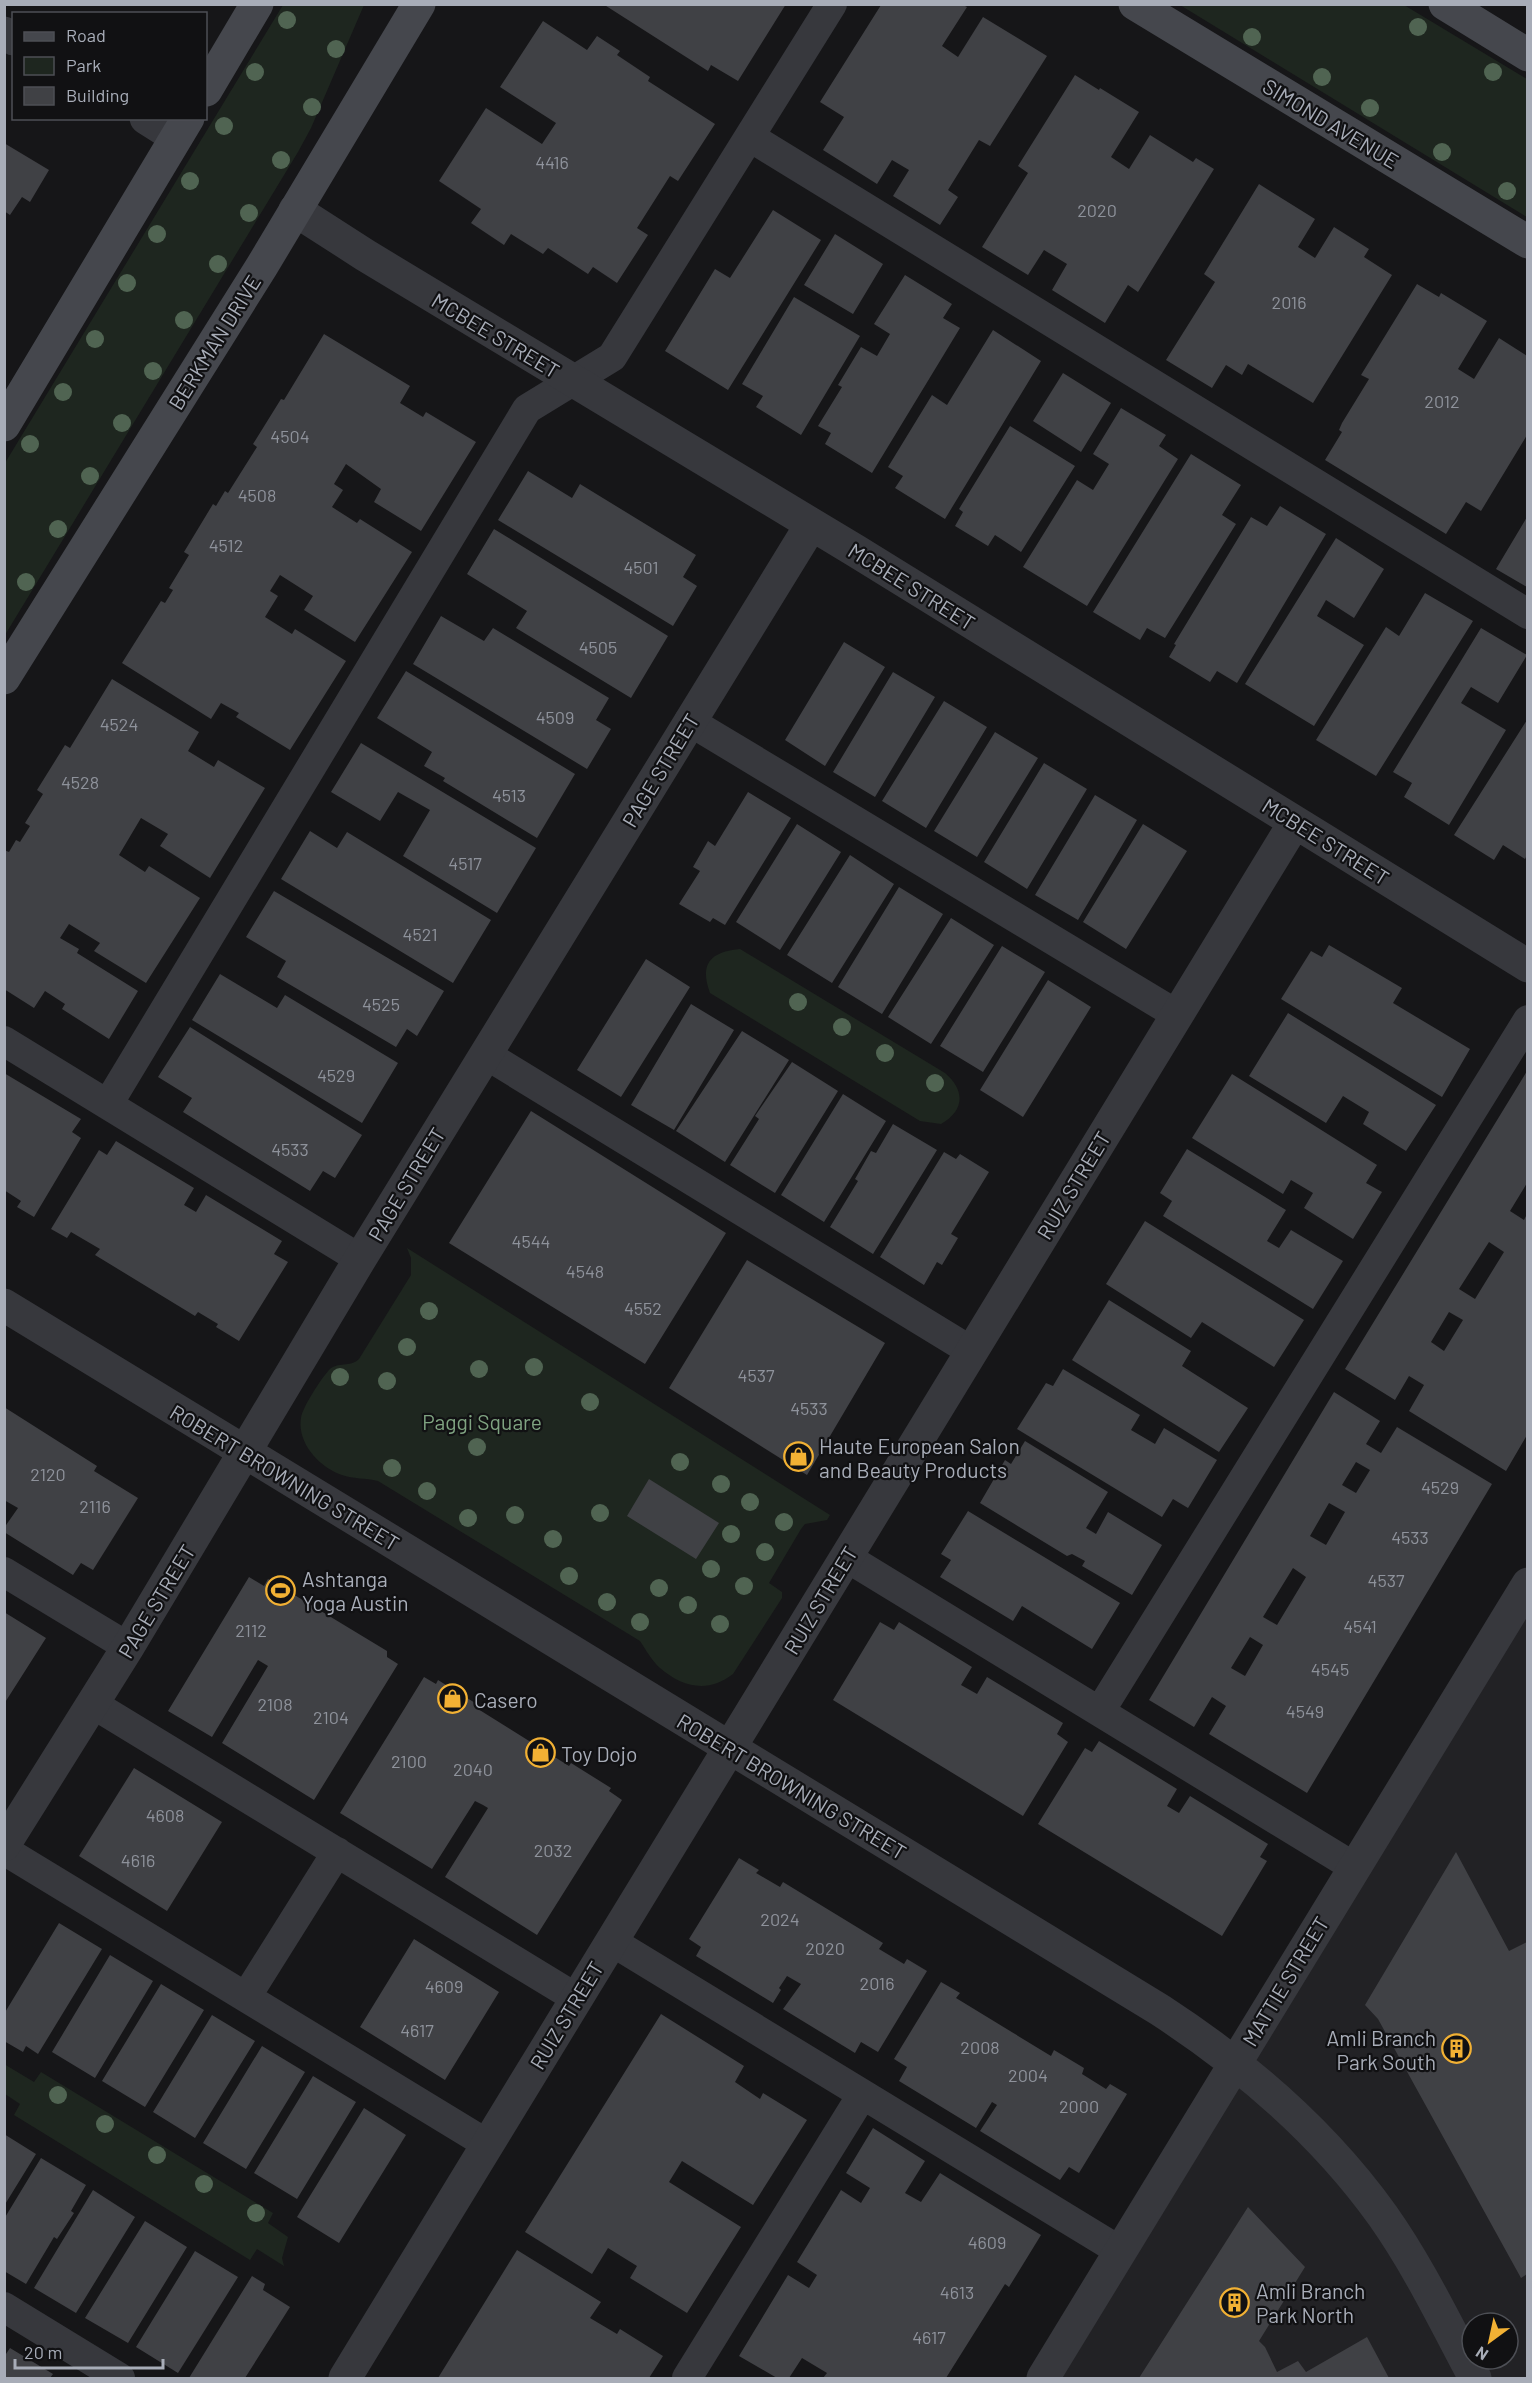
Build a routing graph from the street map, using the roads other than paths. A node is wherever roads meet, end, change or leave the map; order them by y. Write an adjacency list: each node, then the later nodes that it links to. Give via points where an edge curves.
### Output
1 (257, 4): 7 (street)
2 (419, 4): 11 (street, BERKMAN DRIVE)
3 (832, 4): 10 (lane)
4 (1135, 4): 12 (street, SIMOND AVENUE)
5 (1445, 4): 6 (street)
6 (1527, 55)
7 (207, 88)
8 (153, 120): 9 (street)
9 (182, 128): 14 (street)
10 (750, 137): 13 (lane, via 612,357); 16 (lane)
11 (295, 210): 13 (street, MCBEE STREET); 17 (street, BERKMAN DRIVE)
12 (1527, 242)
13 (573, 381): 15 (street, MCBEE STREET); 25 (lane, via 527,408)
14 (4, 425)
15 (811, 525): 18 (street, PAGE STREET); 19 (street, MCBEE STREET)
16 (1527, 614)
17 (4, 678)
18 (689, 721): 21 (lane); 24 (street, PAGE STREET)
19 (1295, 822): 20 (street, MCBEE STREET); 21 (street, RUIZ STREET)
20 (1527, 966)
21 (1176, 1014): 28 (street, RUIZ STREET)
22 (1527, 1020): 35 (lane)
23 (4, 1041): 25 (lane)
24 (485, 1054): 26 (street, PAGE STREET); 28 (lane)
25 (108, 1104): 26 (lane)
26 (360, 1259): 29 (street, PAGE STREET)
27 (4, 1305): 29 (street, ROBERT BROWNING STREET)
28 (970, 1351): 30 (street, RUIZ STREET)
29 (245, 1453): 33 (street, PAGE STREET); 36 (street, ROBERT BROWNING STREET)
30 (846, 1557): 35 (lane); 36 (street, RUIZ STREET)
31 (4, 1572): 33 (lane)
32 (1527, 1584): 40 (street, MATTIE STREET)
33 (128, 1647): 34 (street, PAGE STREET)
34 (93, 1704): 37 (street, PAGE STREET); 39 (lane)
35 (1100, 1711): 40 (lane)
36 (730, 1749): 41 (street, RUIZ STREET); 44 (street, ROBERT BROWNING STREET, via 1160,2010)
37 (4, 1845)
38 (4, 1850): 42 (lane)
39 (337, 1852): 42 (lane); 43 (lane)
40 (1354, 1867): 44 (street, MATTIE STREET)
41 (611, 1941): 43 (street, RUIZ STREET); 45 (lane)
42 (246, 1997): 46 (lane)
43 (576, 1998): 46 (street, RUIZ STREET)
44 (1236, 2062): 47 (street, MATTIE STREET); 53 (street, ROBERT BROWNING STREET, via 1276,2095 1358,2182 1414,2264)
45 (862, 2095): 47 (lane); 51 (lane)
46 (487, 2144): 50 (street, RUIZ STREET)
47 (1120, 2252): 52 (street, MATTIE STREET)
48 (4, 2307): 49 (lane)
49 (120, 2379)
50 (345, 2379)
51 (687, 2379)
52 (1043, 2379)
53 (1475, 2379)

